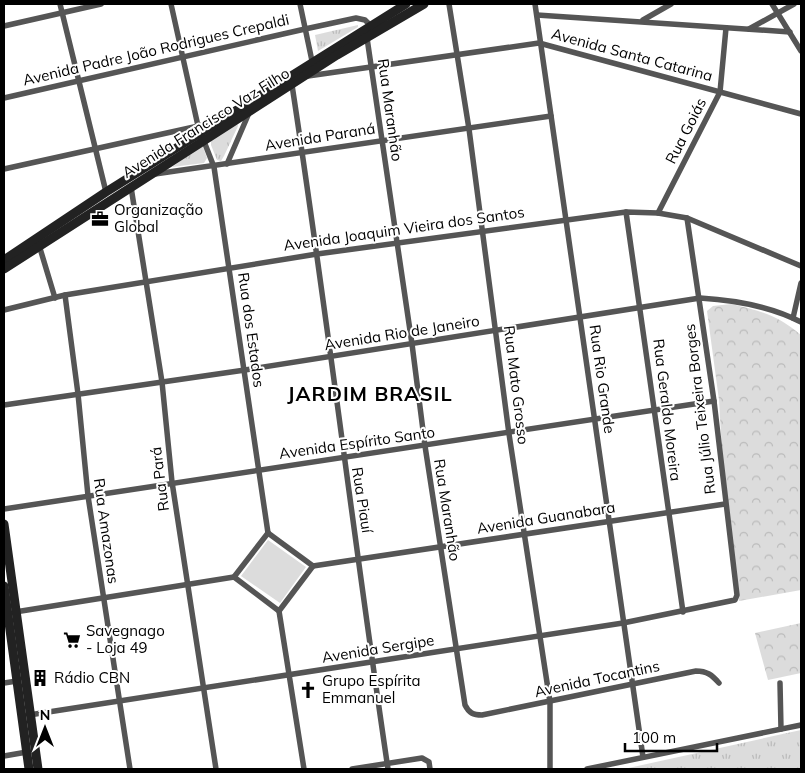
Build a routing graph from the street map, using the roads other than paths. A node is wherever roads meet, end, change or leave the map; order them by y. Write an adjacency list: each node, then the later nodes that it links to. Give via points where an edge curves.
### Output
1 (60, 4): 12 (street)
2 (101, 4): 12 (street)
3 (171, 4): 26 (street, Rua dos Estados)
4 (300, 4): 19 (street)
5 (406, 4): 16 (main road, Avenida Francisco Vaz Filho)
6 (424, 4): 22 (main road, Avenida Francisco Vaz Filho)
7 (449, 4): 25 (street, Rua Mato Grosso)
8 (535, 4): 14 (street, Rua Rio Grande)
9 (671, 4): 15 (street)
10 (772, 4): 13 (street)
11 (794, 4): 13 (street)
12 (62, 12): 17 (street); 30 (street)
13 (778, 13): 20 (street); 21 (street)
14 (537, 15): 15 (street); 23 (street, Rua Rio Grande)
15 (642, 21): 18 (street)
16 (370, 25): 19 (street, Avenida Padre João Rodrigues Crepaldi, via 356,18); 27 (main road, Avenida Francisco Vaz Filho)
17 (4, 26)
18 (726, 28): 20 (street); 32 (street, Rua Goiás)
19 (305, 29): 26 (street, Avenida Padre João Rodrigues Crepaldi); 27 (street)
20 (749, 29): 21 (street)
21 (790, 32): 24 (street)
22 (367, 38): 28 (street, Rua Maranhão); 29 (main road, Avenida Francisco Vaz Filho)
23 (539, 43): 25 (street, Avenida Santa Catarina); 32 (street, Avenida Santa Catarina); 36 (street, Rua Rio Grande)
24 (801, 51)
25 (457, 55): 28 (street, Avenida Santa Catarina); 39 (street, Rua Mato Grosso)
26 (182, 58): 30 (street, Avenida Padre João Rodrigues Crepaldi); 37 (street, Rua dos Estados)
27 (312, 60): 40 (main road, Avenida Francisco Vaz Filho)
28 (372, 68): 29 (street, Avenida Santa Catarina); 41 (street, Rua Maranhão)
29 (305, 76): 31 (main road, Avenida Francisco Vaz Filho)
30 (78, 81): 33 (street, Avenida Padre João Rodrigues Crepaldi); 42 (street)
31 (292, 85): 34 (main road, Avenida Francisco Vaz Filho); 43 (street, Rua Piauí)
32 (720, 92): 35 (street, Avenida Santa Catarina); 51 (street, Rua Goiás)
33 (4, 98)
34 (249, 112): 40 (main road, Avenida Francisco Vaz Filho); 44 (street)
35 (801, 114)
36 (551, 116): 39 (street, Avenida Paraná); 53 (street, Rua Rio Grande)
37 (196, 117): 38 (street); 40 (street, Rua dos Estados)
38 (189, 128): 40 (street); 42 (street)
39 (469, 129): 41 (street, Avenida Paraná); 54 (street, Rua Mato Grosso)
40 (201, 133): 45 (street, Rua dos Estados); 47 (main road, Avenida Francisco Vaz Filho); 49 (main road, Avenida Francisco Vaz Filho)
41 (381, 141): 43 (street, Avenida Paraná); 55 (street, Rua Maranhão)
42 (96, 148): 46 (street); 49 (street)
43 (302, 153): 44 (street, Avenida Paraná); 57 (street, Rua Piauí)
44 (227, 164): 45 (street, Avenida Paraná)
45 (214, 167): 47 (street, Avenida Paraná); 60 (street, Rua dos Estados)
46 (4, 169)
47 (152, 174): 48 (main road, Avenida Francisco Vaz Filho)
48 (131, 186): 56 (main road, Avenida Francisco Vaz Filho); 62 (street, Rua Pará)
49 (106, 192): 58 (main road, Avenida Francisco Vaz Filho)
50 (626, 212): 51 (street, Avenida Joaquim Vieira dos Santos); 53 (street, Avenida Joaquim Vieira dos Santos); 67 (street, Rua Geraldo Moreira)
51 (658, 213): 52 (street, Avenida Joaquim Vieira dos Santos)
52 (687, 218): 59 (street, Avenida Joaquim Vieira dos Santos); 66 (street, Rua Júlio Teixeira Borges)
53 (567, 219): 54 (street, Avenida Joaquim Vieira dos Santos); 69 (street, Rua Rio Grande)
54 (482, 230): 55 (street, Avenida Joaquim Vieira dos Santos); 72 (street, Rua Mato Grosso)
55 (397, 242): 57 (street, Avenida Joaquim Vieira dos Santos); 73 (street, Rua Maranhão)
56 (39, 245): 61 (main road, Avenida Francisco Vaz Filho); 65 (street)
57 (317, 254): 60 (street, Avenida Joaquim Vieira dos Santos); 74 (street, Rua Piauí)
58 (4, 260)
59 (801, 266)
60 (229, 268): 62 (street, Avenida Joaquim Vieira dos Santos); 75 (street, Rua dos Estados)
61 (4, 269)
62 (146, 281): 64 (street, Avenida Joaquim Vieira dos Santos); 76 (street, Rua Pará)
63 (801, 283): 70 (street)
64 (65, 295): 65 (street, Avenida Joaquim Vieira dos Santos); 77 (street, Rua Amazonas)
65 (55, 298): 68 (street, Avenida Joaquim Vieira dos Santos)
66 (700, 298): 67 (street, Avenida Rio de Janeiro); 70 (street, Avenida Rio de Janeiro, via 768,309); 78 (street, Rua Júlio Teixeira Borges)
67 (640, 309): 69 (street, Avenida Rio de Janeiro); 80 (street, Rua Geraldo Moreira)
68 (4, 310)
69 (581, 318): 72 (street, Avenida Rio de Janeiro); 81 (street, Rua Rio Grande)
70 (793, 318): 71 (street, Avenida Rio de Janeiro)
71 (801, 322)
72 (497, 330): 73 (street, Avenida Rio de Janeiro); 82 (street, Rua Mato Grosso)
73 (412, 344): 74 (street, Avenida Rio de Janeiro); 83 (street, Rua Maranhão)
74 (332, 356): 75 (street, Avenida Rio de Janeiro); 84 (street, Rua Piauí)
75 (244, 370): 76 (street, Avenida Rio de Janeiro); 85 (street, Rua dos Estados)
76 (162, 382): 77 (street, Avenida Rio de Janeiro); 86 (street, Rua Pará)
77 (78, 394): 79 (street, Avenida Rio de Janeiro); 87 (street, Rua Amazonas)
78 (714, 401): 80 (street, Avenida Espírito Santo); 88 (street, Rua Júlio Teixeira Borges)
79 (4, 405)
80 (655, 410): 81 (street, Avenida Espírito Santo); 90 (street, Rua Geraldo Moreira)
81 (595, 420): 82 (street, Avenida Espírito Santo); 91 (street, Rua Rio Grande)
82 (509, 434): 83 (street, Avenida Espírito Santo); 94 (street, Rua Mato Grosso)
83 (425, 446): 84 (street, Avenida Espírito Santo); 95 (street, Rua Maranhão)
84 (343, 458): 85 (street, Avenida Espírito Santo); 96 (street, Rua Piauí)
85 (259, 470): 86 (street, Avenida Espírito Santo); 93 (street, Rua dos Estados)
86 (172, 482): 87 (street, Avenida Espírito Santo); 99 (street, Rua Pará)
87 (88, 496): 89 (street, Avenida Espírito Santo); 101 (street, Rua Amazonas)
88 (724, 504): 90 (street, Avenida Guanabara); 102 (street, Rua Júlio Teixeira Borges)
89 (4, 509)
90 (667, 512): 91 (street, Avenida Guanabara); 104 (street, Rua Geraldo Moreira)
91 (608, 521): 94 (street, Avenida Guanabara); 106 (street, Rua Rio Grande)
92 (4, 524): 105 (main road)
93 (268, 533): 97 (street); 98 (street)
94 (524, 534): 95 (street, Avenida Guanabara); 107 (street, Rua Mato Grosso)
95 (441, 547): 96 (street, Avenida Guanabara); 108 (street, Rua Maranhão)
96 (358, 559): 97 (street, Avenida Guanabara); 109 (street, Rua Piauí)
97 (313, 566): 103 (street)
98 (234, 577): 99 (street); 103 (street)
99 (188, 585): 101 (street); 116 (street, Rua Pará)
100 (4, 586): 105 (main road)
101 (102, 598): 105 (street); 117 (street, Rua Amazonas, via 116,693)
102 (737, 598): 104 (street, Avenida Sergipe)
103 (279, 611): 110 (street)
104 (683, 612): 106 (street, Avenida Sergipe)
105 (9, 613): 111 (main road); 119 (main road)
106 (623, 623): 107 (street, Avenida Sergipe); 115 (street, Rua Rio Grande)
107 (539, 636): 108 (street, Avenida Sergipe); 118 (street, Rua Mato Grosso)
108 (456, 649): 109 (street, Avenida Sergipe); 120 (street, Rua Maranhão, via 465,705)
109 (372, 662): 110 (street, Avenida Sergipe); 126 (street, Rua Piauí)
110 (288, 675): 116 (street, Avenida Sergipe); 131 (street)
111 (17, 681): 112 (street); 119 (main road)
112 (4, 683)
113 (719, 683): 115 (street, Avenida Tocantins, via 705,671 696,670)
114 (780, 683): 122 (street)
115 (632, 685): 118 (street, Avenida Tocantins); 125 (street, Rua Rio Grande)
116 (203, 688): 117 (street, Avenida Sergipe); 130 (street, Rua Pará)
117 (120, 700): 119 (street, Avenida Sergipe); 129 (street, Rua Amazonas)
118 (550, 702): 120 (street, Avenida Tocantins); 134 (street, Rua Mato Grosso)
119 (26, 715): 123 (main road); 128 (main road)
120 (474, 715)
121 (801, 725): 122 (street)
122 (781, 729): 125 (street)
123 (27, 752): 124 (street); 127 (main road)
124 (4, 756)
125 (643, 757): 135 (street)
126 (388, 766): 132 (street); 133 (street, via 426,759)
127 (29, 769)
128 (38, 769)
129 (130, 769)
130 (216, 769)
131 (304, 769)
132 (352, 769)
133 (430, 769)
134 (550, 769)
135 (587, 769)

